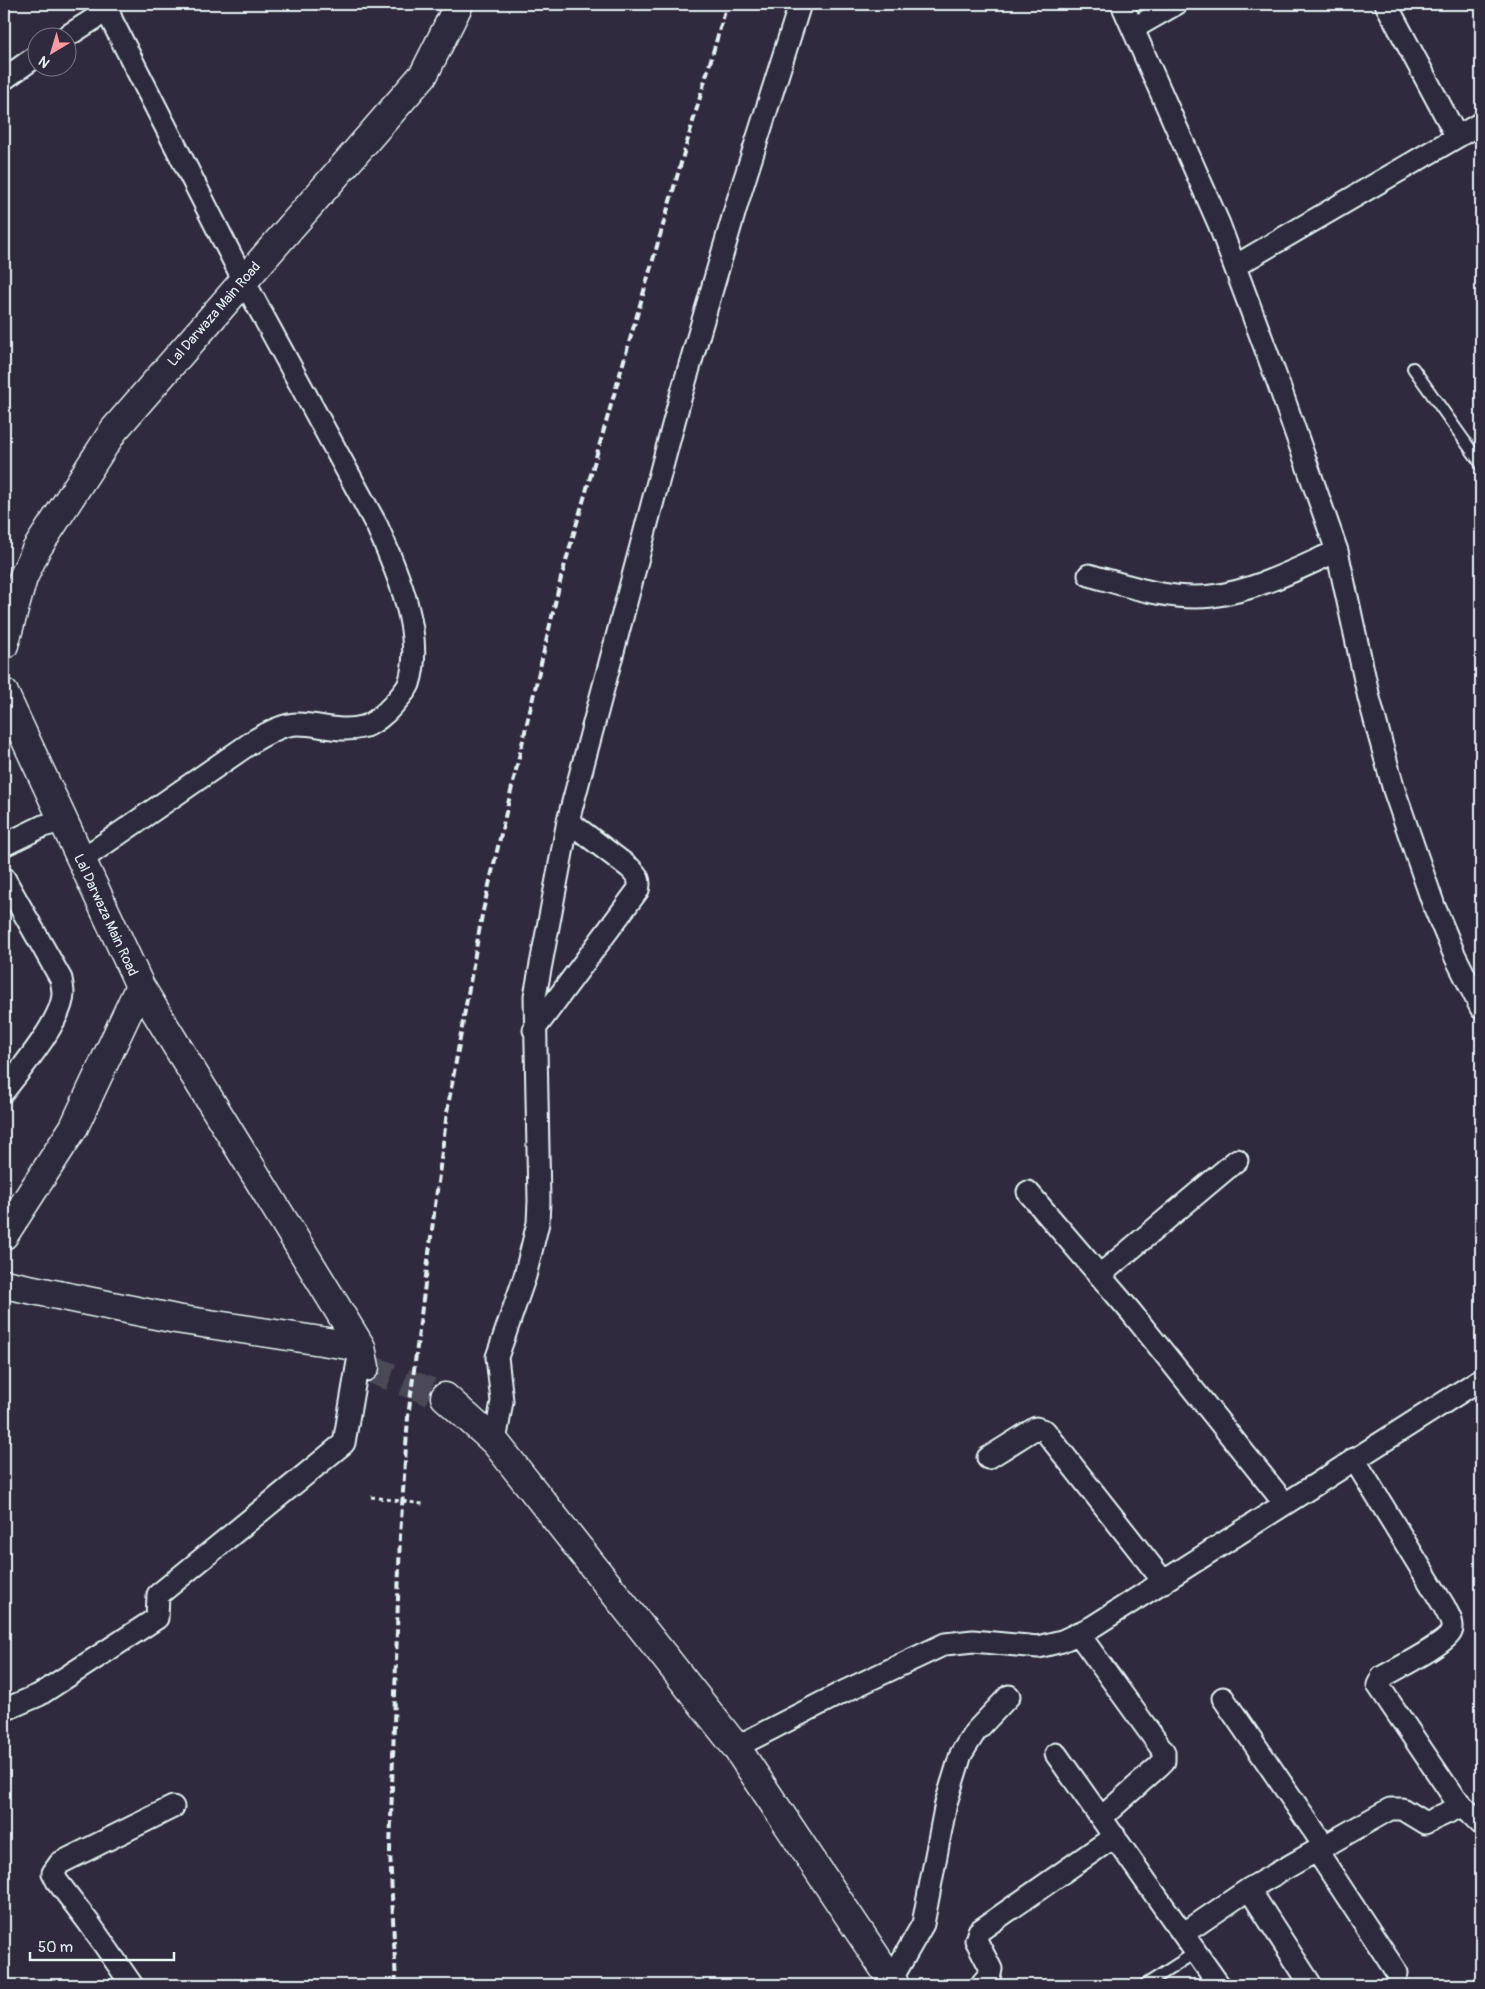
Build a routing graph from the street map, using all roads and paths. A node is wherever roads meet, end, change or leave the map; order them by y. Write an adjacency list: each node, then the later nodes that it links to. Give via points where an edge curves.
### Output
1 (459, 4): 14 (main road, Lal Darwaza Main Road, via 424,74)
2 (800, 4): 22 (street, via 680,399)
3 (1122, 4): 8 (street)
4 (1176, 4): 8 (street)
5 (1390, 5): 12 (street)
6 (107, 7): 7 (street); 14 (street)
7 (78, 28)
8 (1134, 28): 13 (street)
9 (28, 62): 10 (street)
10 (4, 79)
11 (1481, 123): 12 (street)
12 (1457, 137): 13 (street)
13 (1235, 266): 17 (street)
14 (244, 281): 19 (main road, Lal Darwaza Main Road, via 114,430 36,550 23,578); 24 (street, via 377,526 395,566 406,600 414,652 409,686 387,712 365,727 344,730 297,724 255,740)
15 (1412, 368): 16 (lane)
16 (1481, 464)
17 (1337, 551): 18 (street, via 1239,591 1210,597 1142,590); 27 (street, via 1369,698 1394,790 1434,906)
18 (1089, 575)
19 (4, 645)
20 (4, 693): 21 (main road, Lal Darwaza Main Road)
21 (62, 821): 23 (street, via 43,826); 24 (main road, Lal Darwaza Main Road)
22 (568, 821): 28 (street, via 534,996); 28 (street, via 630,868 640,884)
23 (4, 845)
24 (81, 860): 26 (main road, Lal Darwaza Main Road)
25 (4, 878): 29 (street, via 61,979 63,995 59,1011)
26 (140, 986): 32 (main road, Lal Darwaza Main Road, via 74,1127); 35 (main road)
27 (1481, 1008)
28 (534, 1030): 38 (street, via 538,1223 518,1299 497,1357 502,1401)
29 (4, 1092)
30 (1237, 1160): 33 (street)
31 (1028, 1192): 33 (street)
32 (7, 1223)
33 (1100, 1275): 43 (street)
34 (4, 1284): 35 (main road)
35 (363, 1357): 48 (street, via 344,1443 158,1595 157,1618 39,1696)
36 (1481, 1379): 40 (street)
37 (445, 1397): 38 (main road)
38 (495, 1442): 49 (main road)
39 (988, 1458): 44 (street, via 1036,1428 1045,1431)
40 (1354, 1460): 43 (street); 51 (street, via 1451,1621 1448,1637 1382,1677 1378,1685)
41 (371, 1497): 42 (path)
42 (423, 1504)
43 (1285, 1504): 44 (street)
44 (1164, 1582): 45 (street)
45 (1078, 1633): 49 (street, via 1038,1647 973,1641 945,1644); 53 (street, via 1164,1752 1164,1761)
46 (1010, 1696): 61 (street, via 976,1732 961,1754 946,1803 923,1924)
47 (1224, 1698): 56 (street)
48 (4, 1710)
49 (736, 1747): 61 (main road)
50 (1056, 1754): 53 (street)
51 (1462, 1806): 54 (street); 56 (street, via 1426,1824 1402,1809 1394,1808)
52 (173, 1807): 62 (street, via 60,1863 53,1873)
53 (1101, 1818): 55 (street)
54 (1481, 1824)
55 (1115, 1836): 58 (street); 63 (street, via 979,1931 976,1940 991,1969)
56 (1321, 1849): 57 (street); 60 (street)
57 (1249, 1889): 58 (street); 66 (street)
58 (1183, 1934): 59 (street)
59 (1196, 1952): 64 (lane); 65 (street)
60 (1397, 1972)
61 (893, 1983)
62 (132, 1985)
63 (981, 1985)
64 (1145, 1985)
65 (1219, 1985)
66 (1311, 1985)

